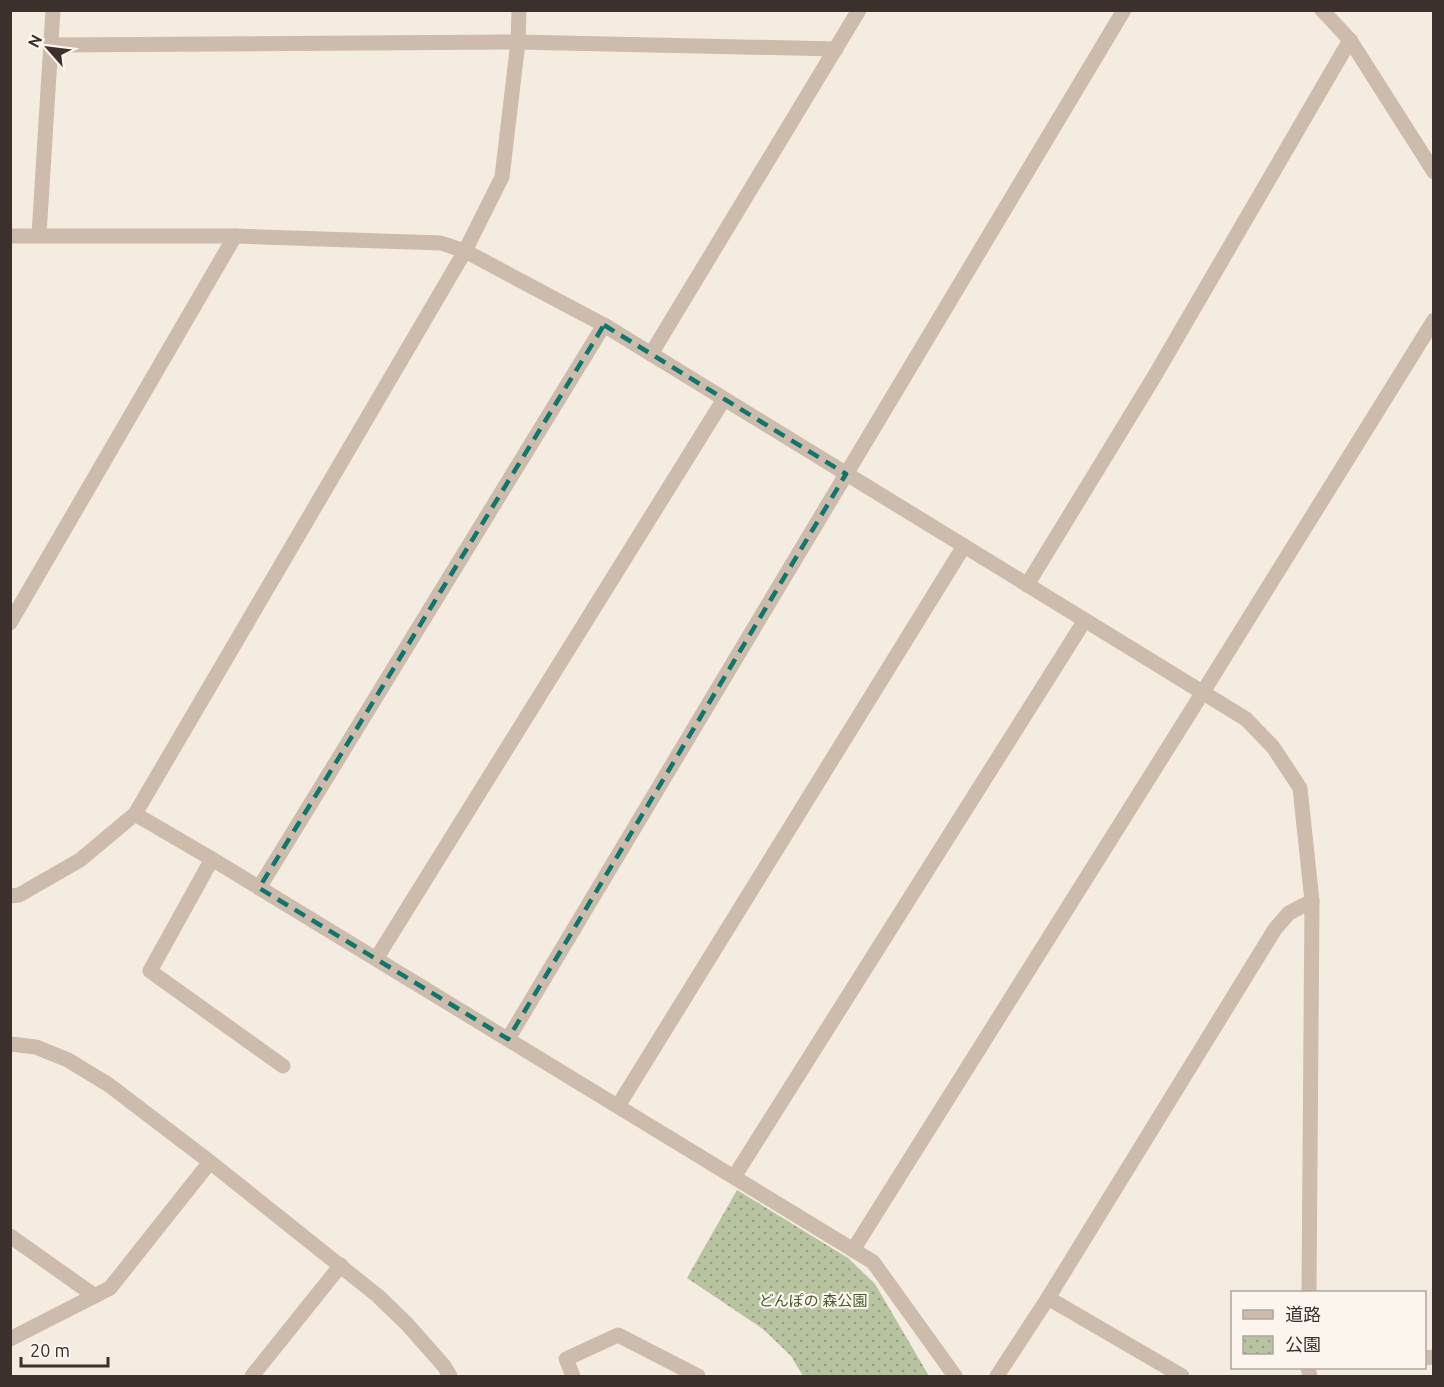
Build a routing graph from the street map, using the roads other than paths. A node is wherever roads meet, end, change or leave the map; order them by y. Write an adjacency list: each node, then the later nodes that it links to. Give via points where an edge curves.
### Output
1 (53, 10): 8 (street)
2 (519, 10): 7 (street)
3 (859, 10): 9 (street)
4 (1124, 10): 19 (street)
5 (1322, 10): 6 (street)
6 (1350, 40): 10 (street); 21 (street, via 1154,377)
7 (518, 42): 8 (street); 9 (street); 14 (street, via 502,177)
8 (51, 45): 11 (street)
9 (836, 49): 17 (street)
10 (1434, 172)
11 (39, 235): 12 (street); 13 (street)
12 (10, 236)
13 (235, 236): 14 (street, via 441,243); 23 (street)
14 (465, 251): 16 (street); 25 (street)
15 (1434, 320): 24 (street)
16 (604, 325): 17 (street); 27 (street)
17 (651, 354): 18 (street)
18 (724, 399): 19 (street); 30 (street)
19 (846, 474): 20 (street); 31 (street)
20 (964, 546): 21 (street); 34 (street)
21 (1027, 585): 22 (street)
22 (1085, 620): 24 (street); 36 (street)
23 (10, 623)
24 (1203, 692): 29 (street, via 1246,719 1273,747 1300,788); 38 (street)
25 (135, 814): 26 (street); 28 (street, via 80,860 19,895)
26 (212, 859): 27 (street); 33 (street, via 150,971)
27 (259, 888): 30 (street)
28 (10, 896)
29 (1312, 902): 40 (street); 42 (street, via 1289,913 1275,929)
30 (375, 958): 31 (street)
31 (508, 1040): 34 (street)
32 (10, 1044): 35 (street, via 36,1047 68,1060 109,1085)
33 (283, 1066)
34 (618, 1106): 36 (street)
35 (210, 1162): 39 (street); 41 (street, via 110,1288)
36 (734, 1178): 38 (street)
37 (10, 1236): 41 (street)
38 (853, 1250): 48 (street, via 873,1262)
39 (341, 1265): 44 (street); 45 (street, via 407,1324)
40 (1309, 1291)
41 (95, 1296): 43 (street)
42 (1048, 1298): 49 (street); 50 (street)
43 (10, 1339)
44 (252, 1377)
45 (450, 1377)
46 (573, 1377): 47 (street, via 566,1359 618,1335)
47 (698, 1377)
48 (955, 1377)
49 (998, 1377)
50 (1182, 1377)

